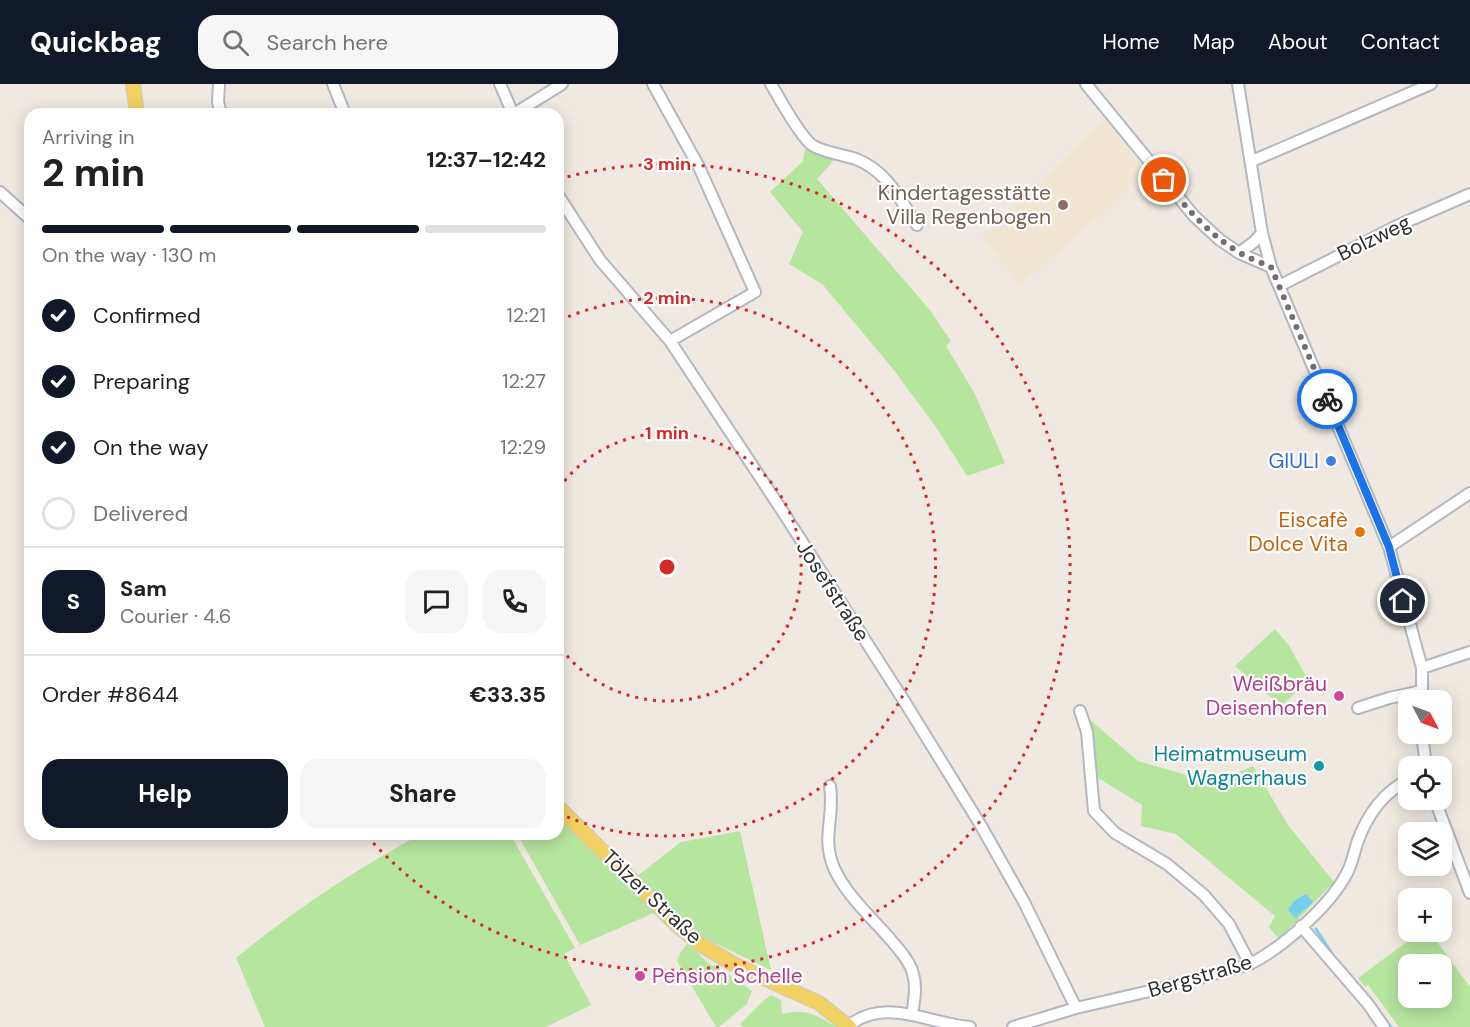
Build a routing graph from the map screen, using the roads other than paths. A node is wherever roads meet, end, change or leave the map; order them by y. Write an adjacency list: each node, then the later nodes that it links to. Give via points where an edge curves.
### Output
1 (133, 84): 11 (main road)
2 (219, 84): 12 (street)
3 (333, 84): 13 (street)
4 (500, 84): 14 (street)
5 (562, 84): 15 (street)
6 (653, 84): 26 (street, via 699,167 755,292)
7 (771, 84): 21 (street, via 812,145 879,171)
8 (1086, 84): 23 (street, via 1194,216)
9 (1238, 84): 16 (street)
10 (1431, 84): 16 (street)
11 (136, 108)
12 (220, 108)
13 (343, 108)
14 (511, 108)
15 (524, 108)
16 (1252, 161): 22 (street)
17 (0, 192): 20 (street)
18 (1470, 194): 25 (street, Bolzweg)
19 (564, 204): 26 (street, Josefstraße, via 600,260)
20 (24, 214)
21 (917, 225)
22 (1262, 233): 23 (street); 24 (street)
23 (1239, 253): 24 (street)
24 (1271, 267): 25 (street)
25 (1279, 286): 28 (street)
26 (669, 341): 42 (street, Josefstraße, via 787,518 980,824)
27 (1470, 493): 28 (street)
28 (1389, 547): 30 (street)
29 (1470, 652): 30 (street)
30 (1422, 668): 31 (street)
31 (1422, 690)
32 (1398, 697): 33 (street)
33 (1358, 708)
34 (1080, 711): 41 (street, via 1086,732 1094,811 1115,833 1167,864 1204,895 1229,924)
35 (830, 786): 43 (street, via 830,856 842,882 904,956 913,974)
36 (1398, 787): 40 (street, Bergstraße, via 1370,814 1346,875)
37 (1439, 810): 39 (street)
38 (564, 813): 44 (main road, Tölzer Straße, via 703,946 819,1003)
39 (1470, 893)
40 (1301, 926): 41 (street, Bergstraße, via 1278,947); 47 (street)
41 (1250, 964): 42 (street, Bergstraße)
42 (1076, 1008): 46 (street, Bergstraße)
43 (912, 1015): 44 (street, via 872,1013); 45 (street)
44 (848, 1027)
45 (970, 1027)
46 (1013, 1027)
47 (1384, 1027)

